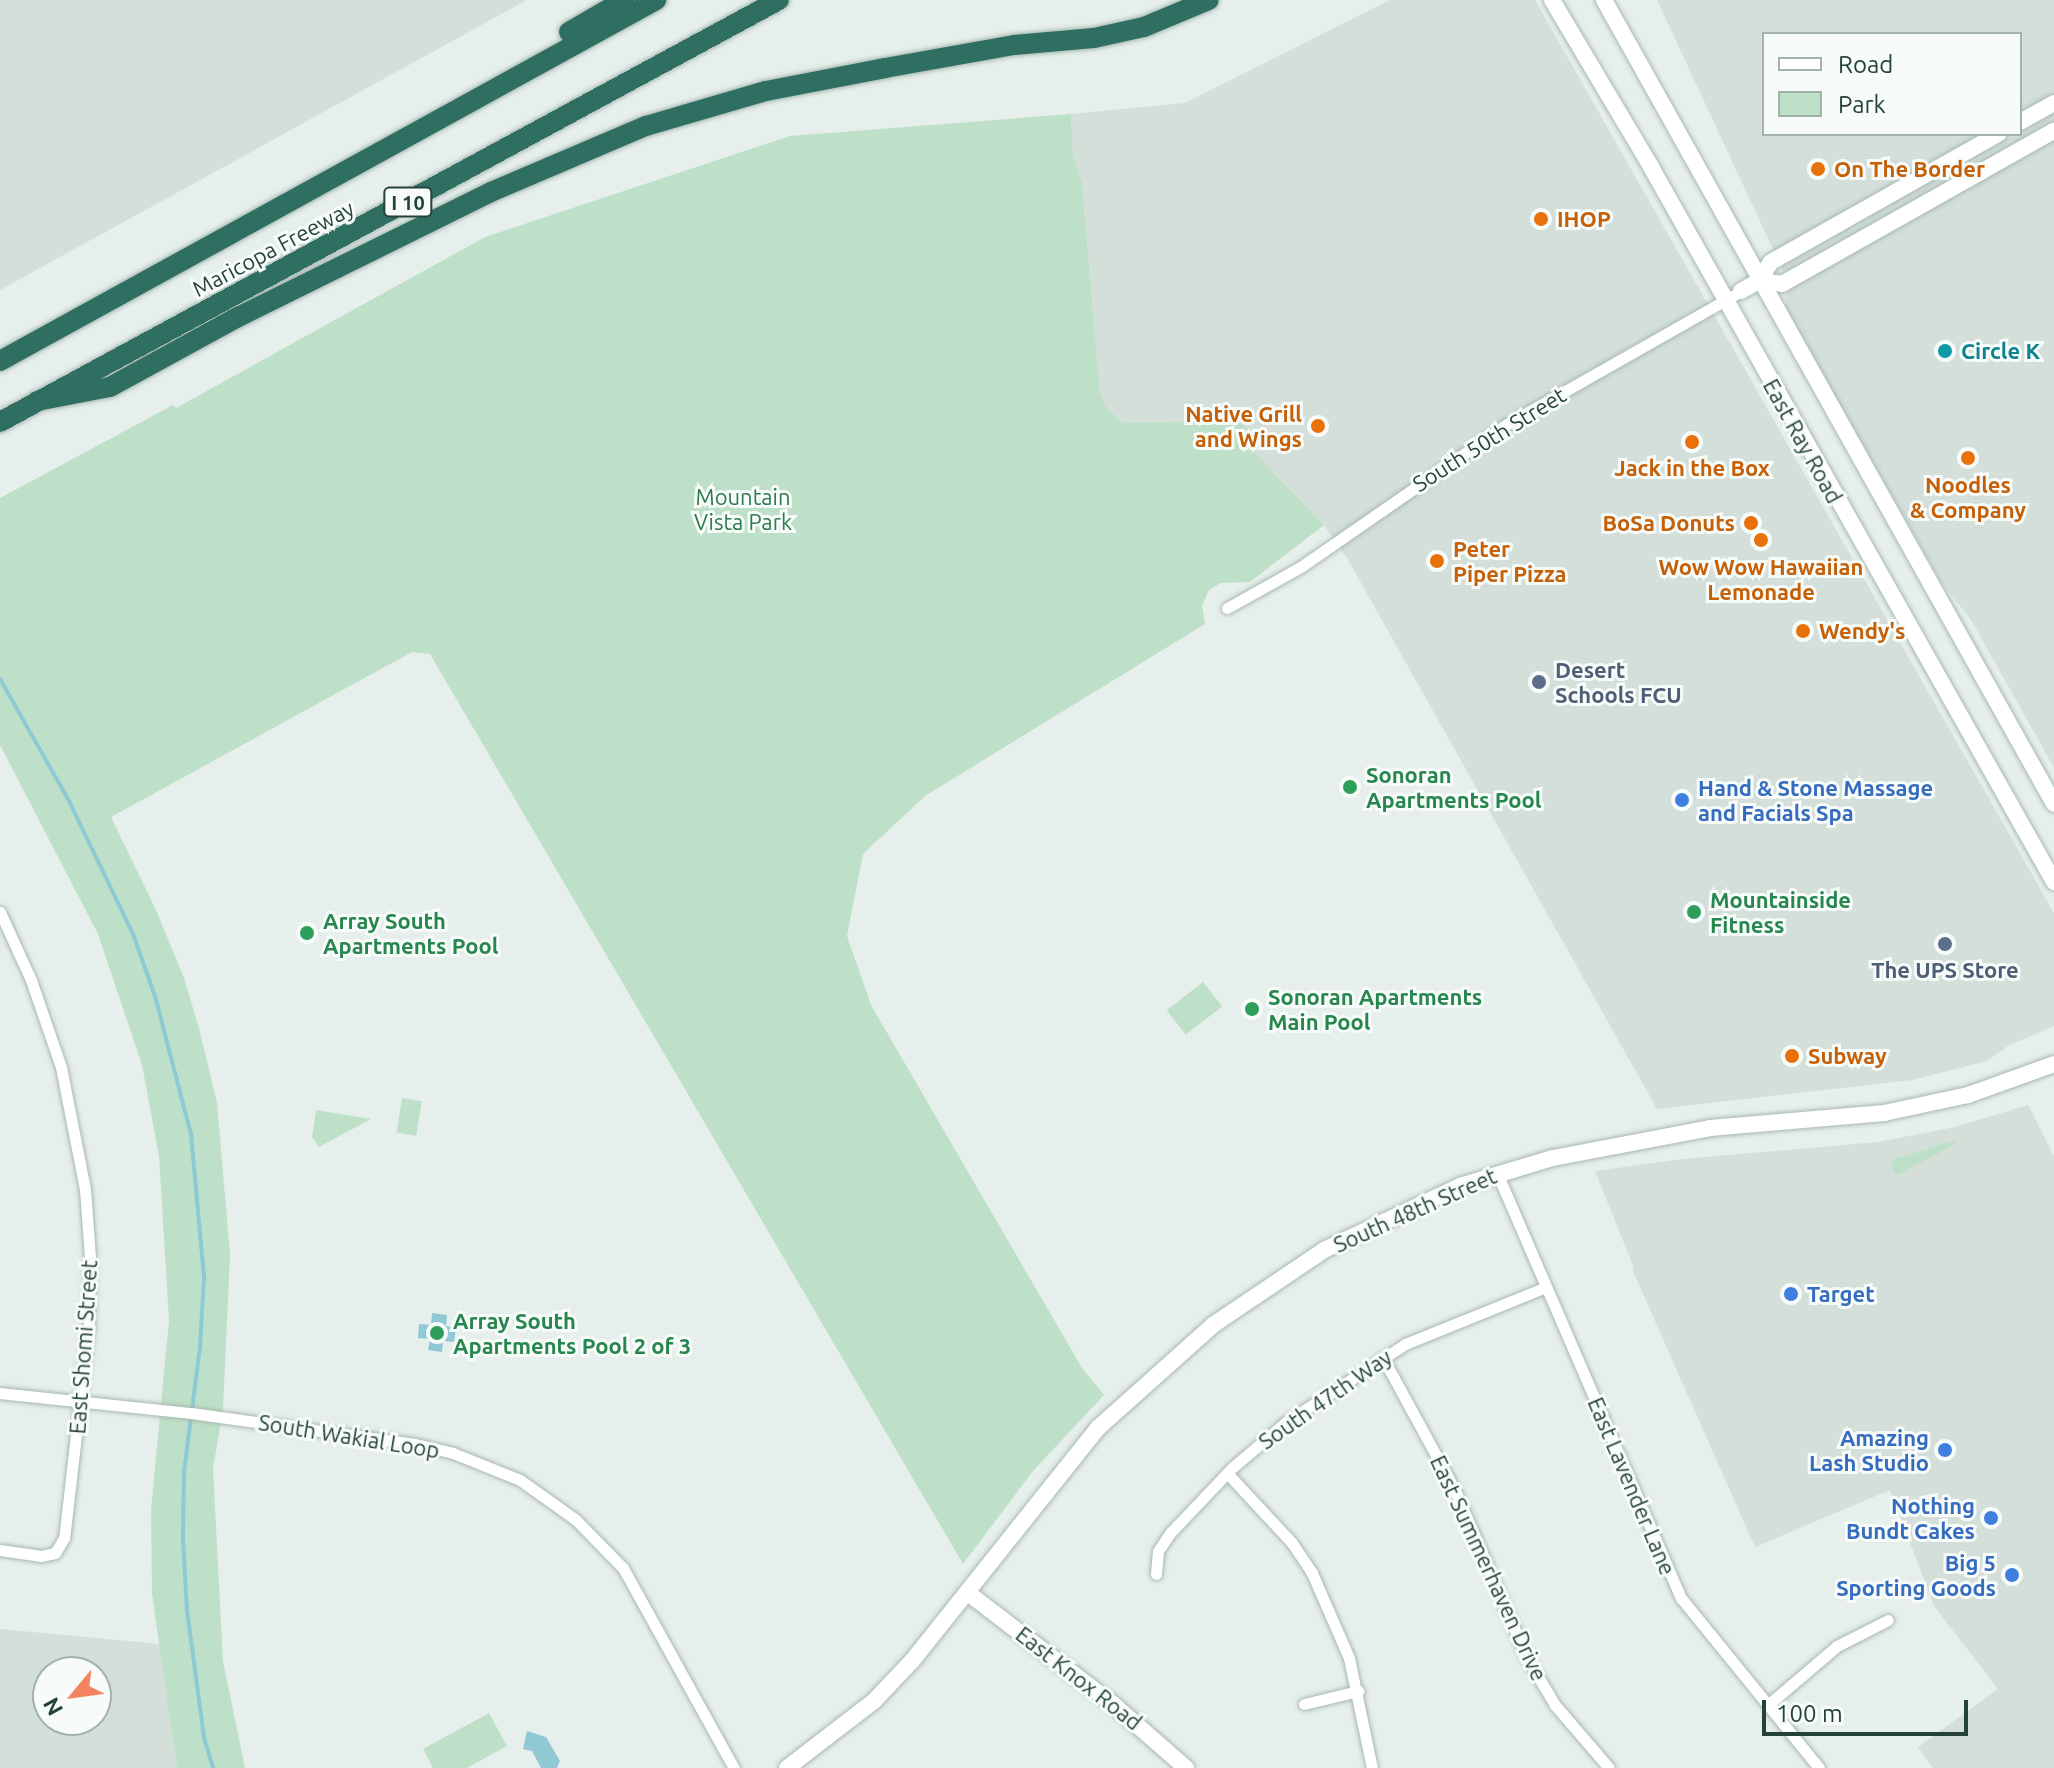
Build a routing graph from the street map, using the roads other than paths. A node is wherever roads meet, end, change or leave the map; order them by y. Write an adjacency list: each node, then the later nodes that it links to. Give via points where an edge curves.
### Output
1 (624, 0): 9 (highway)
2 (656, 0): 9 (highway, Maricopa Freeway / I 10)
3 (779, 0): 16 (highway, Maricopa Freeway / I 10)
4 (1209, 0): 16 (highway, via 1131,30 811,82 646,126 491,192 110,387)
5 (1552, 0): 14 (main road, East Ray Road)
6 (1604, 0): 12 (main road, East Ray Road)
7 (2054, 103): 8 (main road)
8 (2022, 121)
9 (421, 129): 15 (highway, Maricopa Freeway / I 10)
10 (2054, 131): 12 (main road, South 50th Street, via 1782,284)
11 (1994, 136): 12 (main road, South 50th Street, via 1771,262)
12 (1759, 281): 13 (main road, South 50th Street); 19 (main road, East Ray Road)
13 (1741, 291): 14 (street, South 50th Street)
14 (1724, 300): 18 (street, South 50th Street, via 1507,424 1302,566); 20 (main road, East Ray Road)
15 (0, 361)
16 (37, 401): 17 (highway, Maricopa Freeway / I 10)
17 (0, 422)
18 (1227, 608)
19 (2054, 804)
20 (2054, 882)
21 (0, 912): 27 (street, East Shomi Street, via 49,1029 80,1161 90,1257)
22 (2054, 1064): 23 (main road, South 48th Street, via 2024,1078 1929,1104 1682,1132)
23 (1497, 1173): 24 (street, East Lavender Lane); 31 (main road, South 48th Street, via 1347,1237 1213,1325 1098,1428)
24 (1546, 1287): 25 (street, South 47th Way, via 1435,1330); 35 (street, East Lavender Lane, via 1681,1598)
25 (1383, 1358): 28 (street, South 47th Way, via 1286,1422); 40 (street, East Summerhaven Drive, via 1454,1488 1527,1658 1555,1705)
26 (0, 1393): 27 (street, South Wakial Loop)
27 (81, 1401): 29 (street, East Shomi Street, via 64,1538 55,1553 41,1556); 36 (street, South Wakial Loop, via 415,1444 520,1480 576,1520 623,1568)
28 (1227, 1473): 30 (street, South 47th Way, via 1171,1532 1158,1551); 33 (street, via 1306,1563 1349,1658)
29 (0, 1550)
30 (1156, 1574)
31 (968, 1593): 37 (main road, South 48th Street, via 874,1701); 38 (main road, East Knox Road, via 1114,1705)
32 (1888, 1620): 35 (street, via 1837,1646)
33 (1358, 1691): 34 (street); 39 (street)
34 (1304, 1704)
35 (1769, 1704): 41 (street, East Lavender Lane)
36 (734, 1768)
37 (787, 1768)
38 (1186, 1768)
39 (1372, 1768)
40 (1609, 1768)
41 (1819, 1768)

